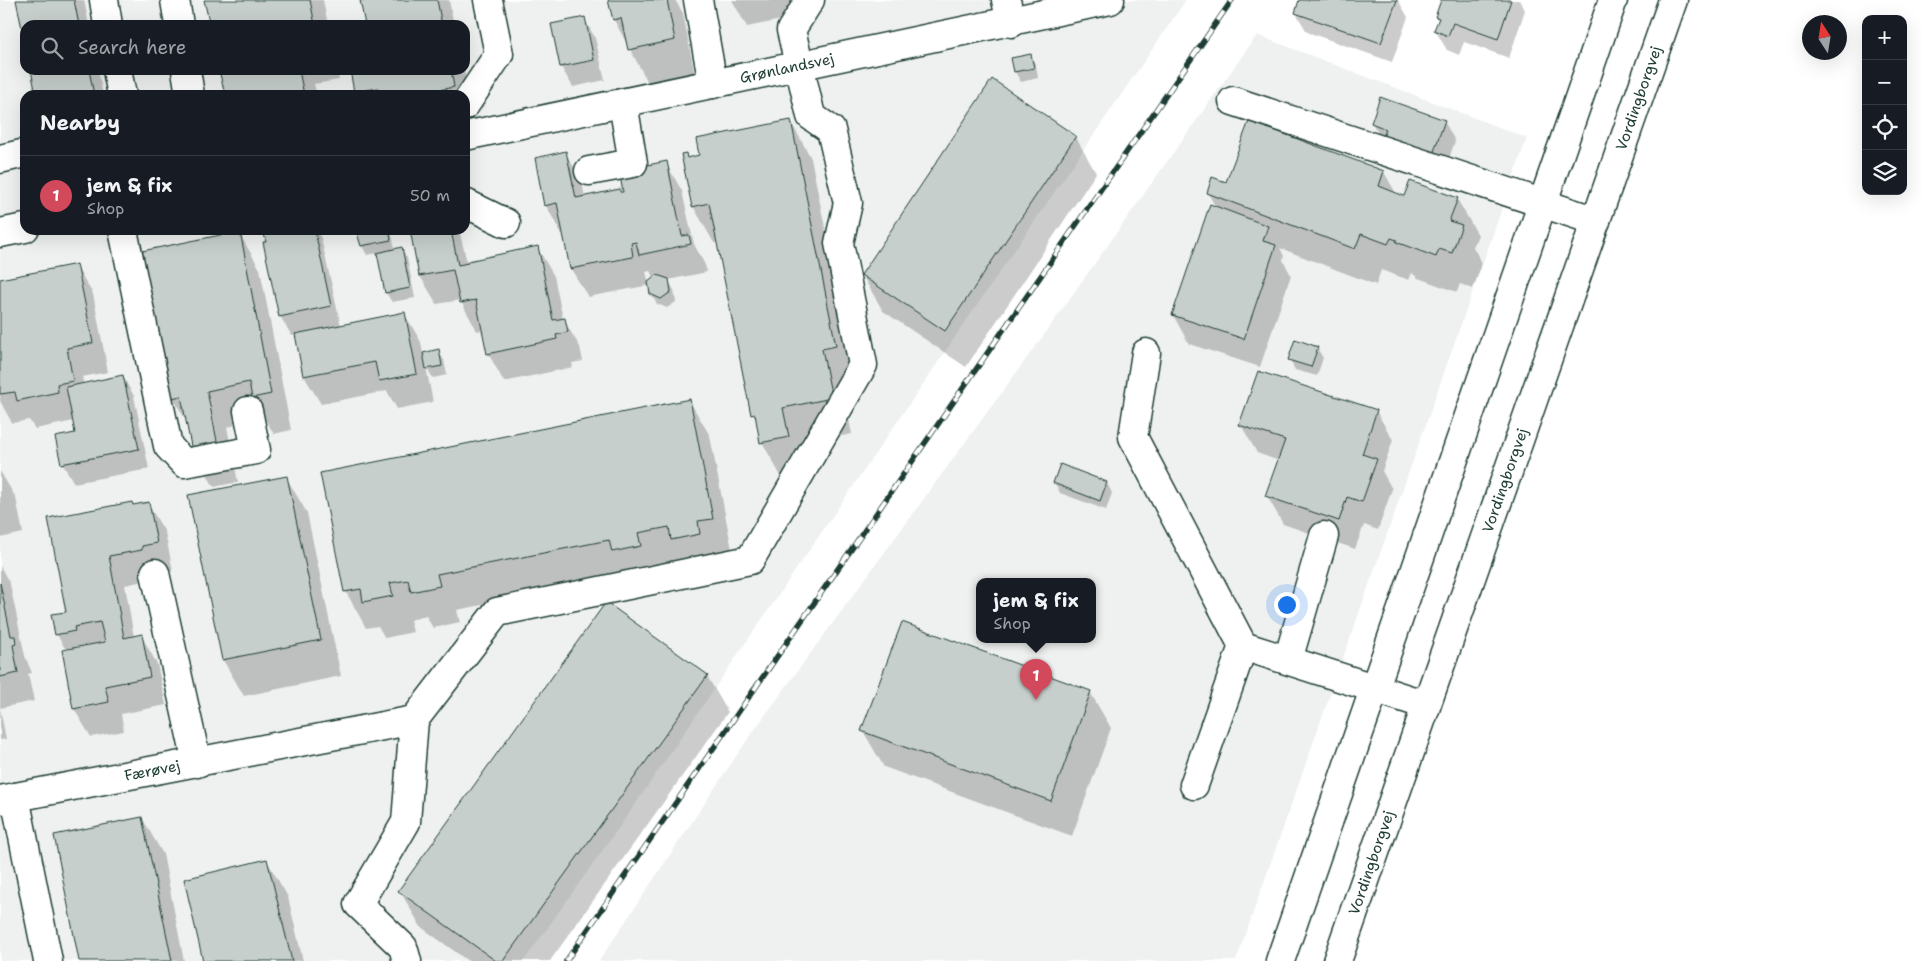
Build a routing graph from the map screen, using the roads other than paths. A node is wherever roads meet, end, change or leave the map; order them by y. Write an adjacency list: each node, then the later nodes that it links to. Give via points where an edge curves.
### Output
1 (104, 0): 10 (main road)
2 (175, 0): 11 (main road)
3 (488, 0): 18 (main road, via 499,54)
4 (698, 0): 15 (main road)
5 (810, 0): 12 (main road, via 791,30)
6 (1613, 0): 25 (main road)
7 (1673, 0): 27 (main road, Vordingborgvej)
8 (1109, 1): 9 (main road, Grønlandsvej)
9 (1008, 11): 12 (main road, Grønlandsvej)
10 (107, 20)
11 (178, 20)
12 (799, 66): 15 (main road, Grønlandsvej); 40 (main road, via 811,116 830,130 848,203 839,242 863,365 750,560 498,612)
13 (118, 75): 16 (main road)
14 (187, 75): 17 (main road)
15 (714, 84): 20 (main road, Grønlandsvej)
16 (121, 90)
17 (189, 90)
18 (470, 98)
19 (1233, 102): 25 (main road)
20 (623, 103): 21 (main road, Grønlandsvej); 24 (main road, via 633,162)
21 (470, 135)
22 (20, 155): 23 (main road)
23 (0, 158)
24 (589, 171)
25 (1542, 204): 27 (main road); 38 (main road)
26 (470, 205): 28 (main road)
27 (1596, 221): 39 (main road, Vordingborgvej)
28 (506, 223)
29 (20, 229): 30 (main road)
30 (0, 233)
31 (124, 235): 33 (main road, via 168,446 184,463 256,450)
32 (1146, 353): 36 (main road, via 1133,438)
33 (248, 411)
34 (1324, 536): 37 (main road)
35 (155, 573): 41 (main road)
36 (1243, 646): 37 (main road); 42 (main road)
37 (1288, 660): 38 (main road)
38 (1373, 688): 39 (main road); 46 (main road)
39 (1426, 705): 47 (main road, Vordingborgvej)
40 (414, 720): 41 (main road, Færøvej); 45 (main road, via 406,822 358,904 403,947)
41 (197, 763): 43 (main road, Færøvej)
42 (1194, 785)
43 (8, 799): 44 (main road)
44 (48, 961)
45 (407, 961)
46 (1280, 961)
47 (1337, 961)

